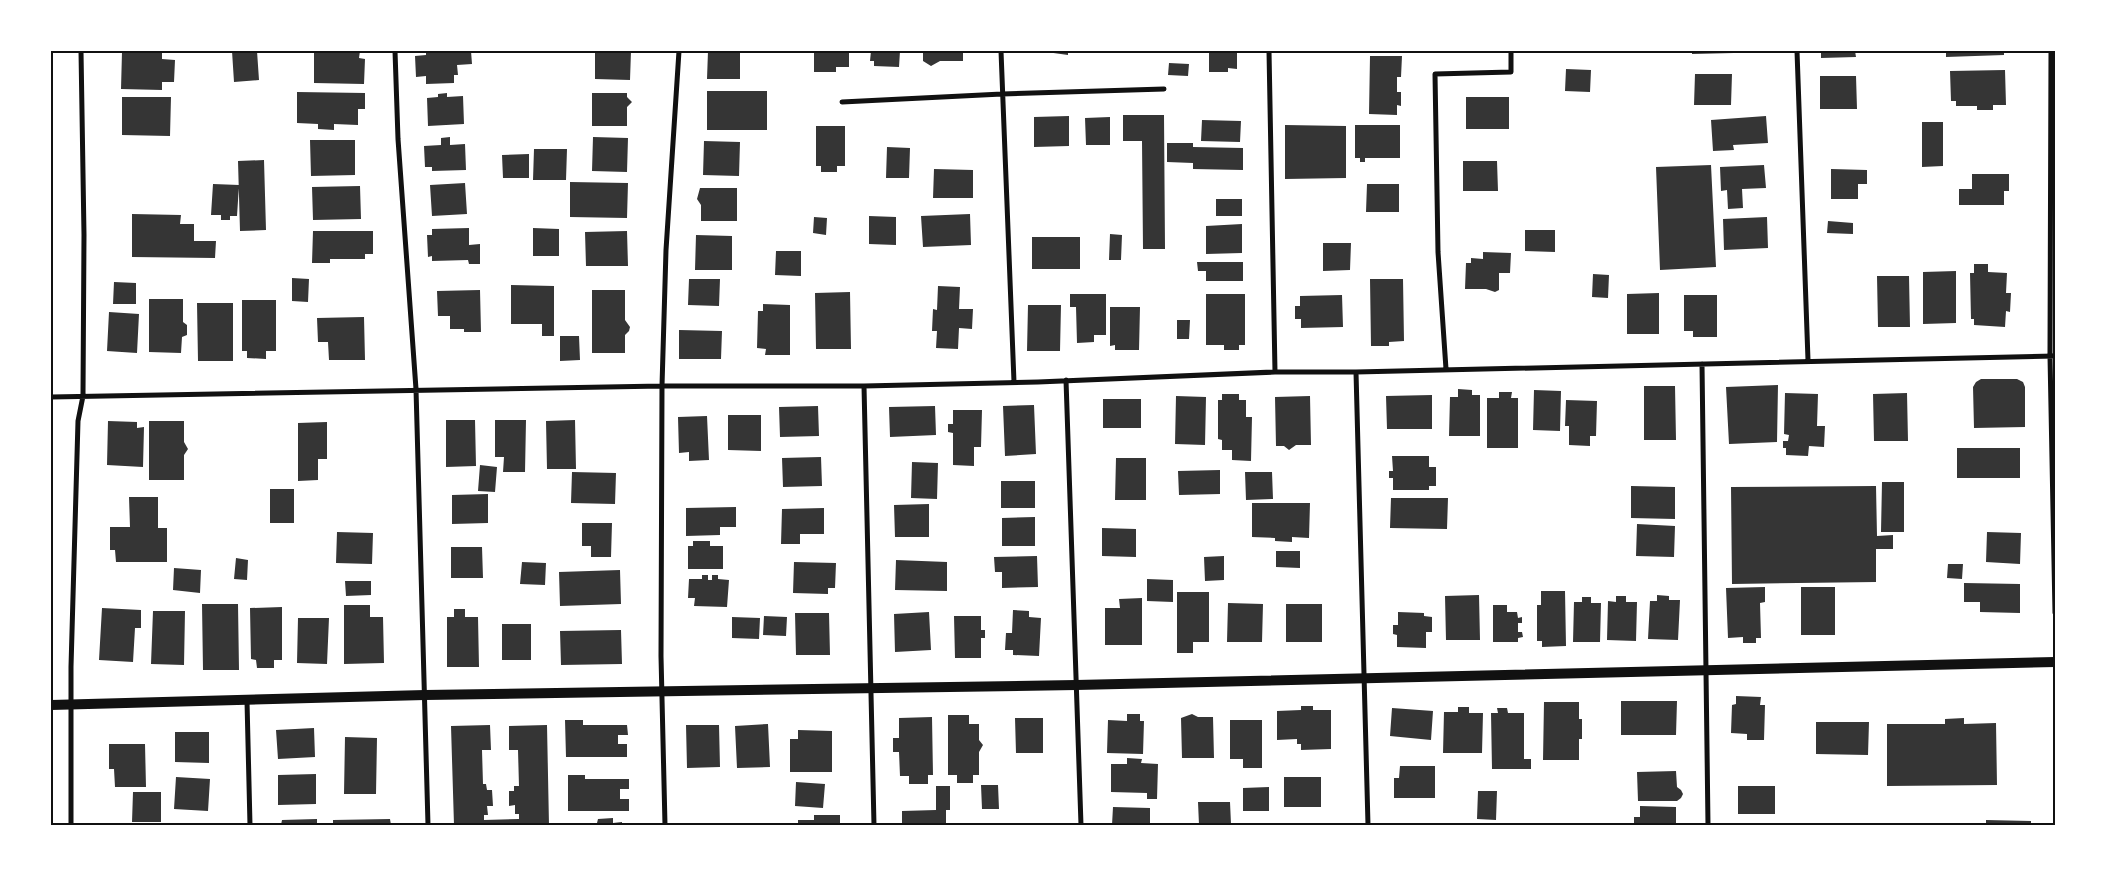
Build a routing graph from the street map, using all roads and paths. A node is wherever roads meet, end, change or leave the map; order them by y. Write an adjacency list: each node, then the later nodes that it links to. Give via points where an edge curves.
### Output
1 (81, 51): 23 (street)
2 (395, 51): 22 (street)
3 (679, 51): 20 (street, via 666,250)
4 (1001, 51): 10 (street)
5 (1269, 51): 16 (street)
6 (1511, 51): 15 (street, via 1511,72 1436,74 1438,252)
7 (1797, 51): 13 (street)
8 (2051, 51): 12 (street)
9 (1164, 89): 10 (street)
10 (1002, 94): 11 (street); 19 (street)
11 (842, 102)
12 (2053, 356): 13 (street); 25 (street)
13 (1808, 360): 14 (street)
14 (1702, 364): 15 (street); 27 (street)
15 (1446, 369): 17 (street)
16 (1275, 372): 17 (street); 18 (street)
17 (1356, 372): 28 (street)
18 (1066, 380): 19 (street); 29 (street)
19 (1014, 382): 21 (street)
20 (662, 386): 21 (street); 22 (street); 31 (street)
21 (864, 386): 30 (street)
22 (416, 389): 23 (street); 32 (street)
23 (83, 396): 24 (street); 35 (street, via 78,421)
24 (51, 397)
25 (2055, 613)
26 (2055, 662): 27 (main road)
27 (1706, 671): 28 (main road); 43 (street)
28 (1364, 678): 29 (main road); 42 (street)
29 (1076, 685): 30 (main road); 41 (street)
30 (870, 689): 31 (main road); 40 (street)
31 (662, 692): 32 (main road); 39 (street)
32 (425, 695): 33 (main road); 38 (street)
33 (247, 701): 35 (main road); 37 (street)
34 (51, 705): 35 (main road)
35 (72, 705): 36 (street)
36 (71, 825)
37 (250, 825)
38 (428, 825)
39 (665, 825)
40 (874, 825)
41 (1081, 825)
42 (1368, 825)
43 (1708, 825)

